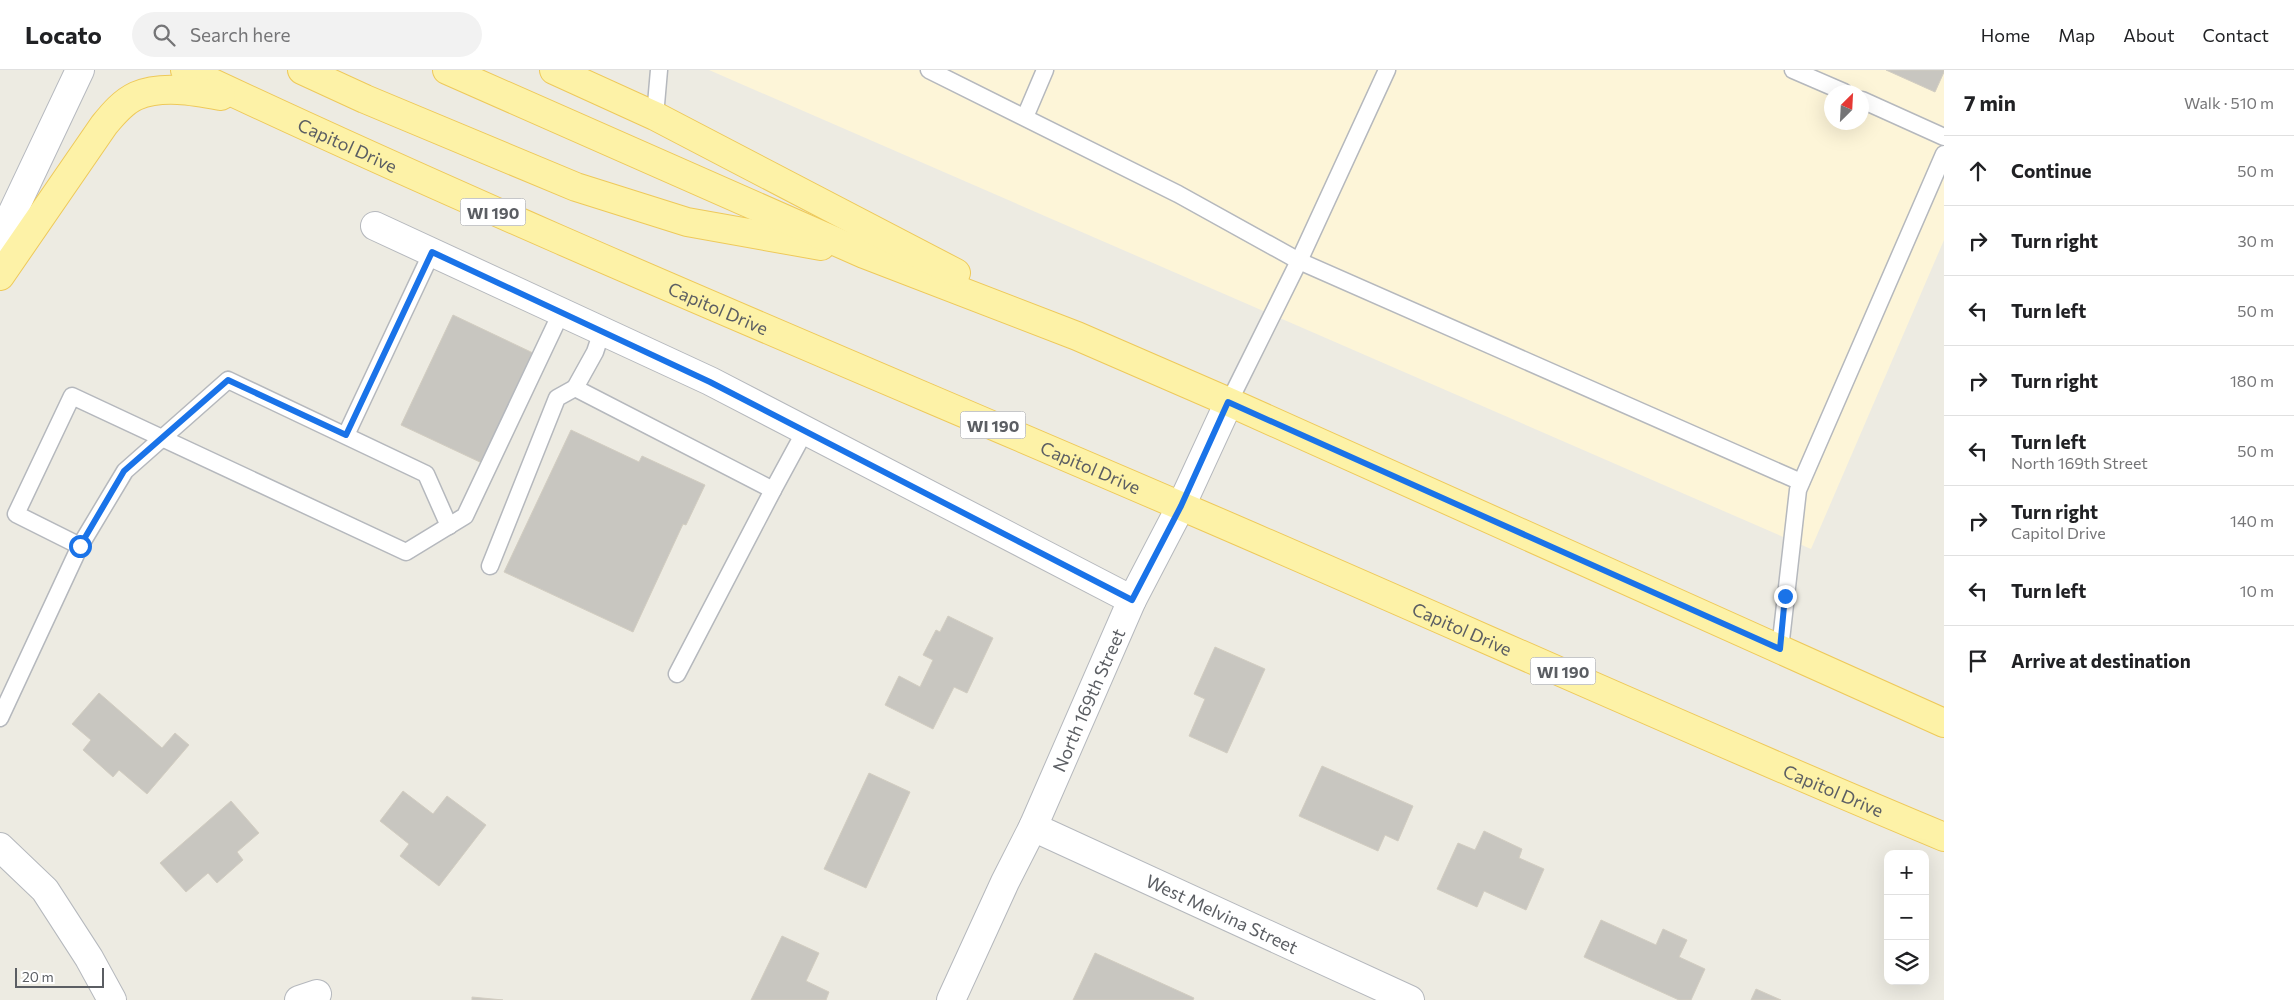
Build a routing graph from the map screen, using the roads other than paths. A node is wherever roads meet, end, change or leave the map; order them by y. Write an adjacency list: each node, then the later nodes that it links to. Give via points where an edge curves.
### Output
1 (80, 70): 20 (street)
2 (185, 70): 13 (main road, Capitol Drive / WI 190)
3 (302, 70): 22 (main road, via 576,186 687,222)
4 (447, 70): 22 (main road)
5 (554, 70): 15 (main road)
6 (659, 70): 15 (lane)
7 (929, 70): 11 (lane)
8 (1045, 70): 16 (lane)
9 (1387, 70): 23 (lane)
10 (1793, 70): 12 (lane)
11 (950, 75): 16 (lane)
12 (1828, 85)
13 (251, 101): 24 (main road, via 201,92 166,90 136,96 120,107 104,125); 35 (main road, Capitol Drive / WI 190, via 532,229)
14 (1869, 103): 17 (lane)
15 (655, 116): 27 (main road)
16 (1024, 117): 23 (lane, via 1178,194)
17 (1944, 137)
18 (1944, 154): 33 (lane)
19 (375, 226): 21 (street)
20 (0, 239)
21 (432, 252): 25 (street); 31 (lane)
22 (864, 254): 27 (main road)
23 (1299, 261): 29 (lane); 33 (lane)
24 (0, 276)
25 (562, 313): 26 (street); 36 (lane, via 465,516)
26 (602, 331): 28 (lane, via 595,352); 30 (street)
27 (1078, 336): 29 (main road)
28 (575, 388): 34 (lane); 38 (lane, via 557,398)
29 (1228, 402): 35 (street, North 169th Street); 40 (main road)
30 (805, 431): 34 (lane); 39 (street)
31 (346, 435): 32 (lane, via 228,380); 36 (lane, via 426,474)
32 (162, 437): 36 (lane, via 406,552); 37 (lane, via 124,471); 37 (lane, via 72,396 16,514)
33 (1801, 482): 40 (lane, via 1796,500)
34 (773, 490): 41 (lane)
35 (1181, 506): 39 (street, North 169th Street); 45 (main road, Capitol Drive / WI 190)
36 (449, 526)
37 (80, 546): 42 (lane)
38 (490, 566)
39 (1132, 600): 44 (street, North 169th Street)
40 (1780, 649): 43 (main road)
41 (677, 674)
42 (0, 718)
43 (1944, 723)
44 (1033, 827): 48 (street, North 169th Street); 49 (street, West Melvina Street)
45 (1944, 836)
46 (0, 847): 47 (street, via 45,890)
47 (112, 1000)
48 (951, 1000)
49 (1410, 1000)

